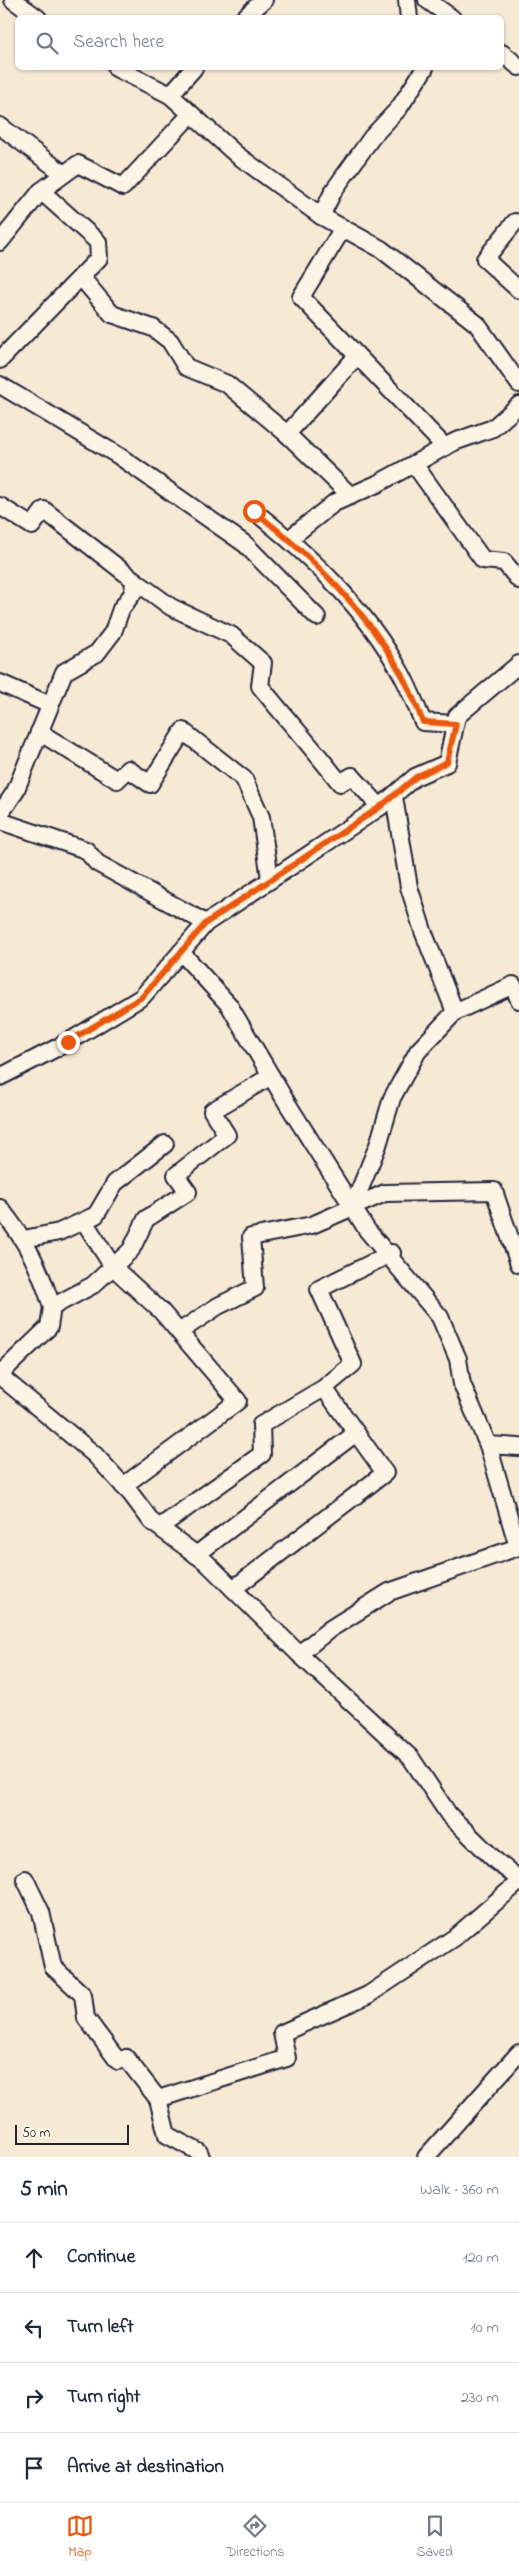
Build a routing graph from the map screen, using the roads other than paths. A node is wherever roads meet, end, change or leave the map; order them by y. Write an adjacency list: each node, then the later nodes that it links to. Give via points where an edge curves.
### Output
1 (13, 0): 5 (street)
2 (264, 0): 6 (street)
3 (407, 0): 7 (street)
4 (427, 0): 8 (street)
5 (34, 15)
6 (247, 15)
7 (409, 15)
8 (448, 15)
9 (504, 55): 10 (street)
10 (519, 67)
11 (120, 70): 14 (street)
12 (192, 70): 14 (street)
13 (424, 70): 19 (street, via 399,108 372,136 334,190)
14 (170, 95): 15 (street)
15 (191, 114): 17 (street, via 123,187 78,164); 19 (street, via 237,155)
16 (0, 126): 17 (street)
17 (64, 174): 18 (street)
18 (41, 191): 22 (street); 23 (street, via 98,242 99,258)
19 (321, 216): 21 (street)
20 (515, 222): 24 (street, via 485,259)
21 (343, 228): 25 (street, via 301,297); 27 (street, via 381,249 477,324)
22 (0, 242)
23 (81, 277): 26 (street); 30 (street, via 112,314 153,328 170,341 186,367 227,384)
24 (519, 290)
25 (358, 356): 30 (street); 31 (street)
26 (0, 360)
27 (519, 384)
28 (0, 386): 39 (street, via 119,456 245,544)
29 (519, 405): 31 (street, via 493,428)
30 (287, 434): 33 (street)
31 (445, 447): 32 (street)
32 (414, 464): 33 (street); 38 (street, via 483,560 504,562)
33 (351, 496): 36 (street, via 334,503)
34 (0, 506): 37 (street, via 32,526 44,510)
35 (254, 511): 36 (street)
36 (289, 539): 43 (street, via 338,586 373,629 402,674 423,722)
37 (134, 580): 42 (street, via 133,593 121,608 113,632 98,653 64,672); 46 (street, via 171,607 231,635 263,663 260,686 278,710 340,783 352,776)
38 (519, 580)
39 (317, 617)
40 (519, 664): 43 (street, via 457,716)
41 (0, 683): 42 (street)
42 (50, 705): 44 (street)
43 (456, 724): 45 (street, via 447,762 416,777)
44 (38, 732): 47 (street, via 15,792); 48 (street, via 117,780 128,769 150,784 183,731 244,779 262,817)
45 (394, 797): 46 (street); 52 (street, via 409,887)
46 (380, 807): 48 (street)
47 (1, 813): 49 (street, via 86,850 97,863)
48 (270, 879): 49 (street)
49 (206, 923): 50 (street)
50 (181, 952): 53 (street, via 142,997 68,1042); 54 (street, via 229,1005)
51 (519, 1000): 52 (street, via 513,985)
52 (456, 1012): 56 (street, via 418,1051 392,1098 378,1145)
53 (0, 1076)
54 (272, 1076): 56 (street); 62 (street, via 212,1111 227,1135 176,1175 188,1192 146,1219 131,1250)
55 (165, 1144): 58 (street, via 115,1183 96,1215)
56 (353, 1206): 60 (street, via 368,1230); 61 (street, via 385,1193 494,1191); 64 (street, via 312,1225 251,1238 255,1288 218,1306)
57 (0, 1208): 59 (street)
58 (84, 1220): 59 (street, via 59,1232); 62 (street)
59 (24, 1239): 63 (street, via 40,1269)
60 (390, 1254): 66 (street, via 319,1289 353,1364); 68 (street, via 440,1317 458,1359 462,1384)
61 (519, 1264)
62 (112, 1267): 63 (street, via 92,1285); 64 (street, via 161,1311)
63 (52, 1307): 65 (street, via 49,1326)
64 (179, 1332): 70 (street, via 238,1401)
65 (0, 1375): 70 (street, via 95,1455)
66 (324, 1388): 67 (street); 71 (street, via 261,1425 262,1454)
67 (356, 1434): 72 (street); 73 (street, via 385,1473)
68 (488, 1445): 69 (street); 74 (street, via 518,1547 389,1592 330,1629)
69 (519, 1447)
70 (123, 1486): 71 (street, via 152,1522)
71 (160, 1527): 72 (street)
72 (196, 1555): 73 (street)
73 (234, 1588): 74 (street)
74 (299, 1654): 76 (street, via 410,1758 449,1815)
75 (25, 1879): 78 (street, via 41,1912 53,1966 83,1995 86,2018 118,2062 126,2058)
76 (519, 1881): 78 (street, via 454,1938 368,1995 282,2033 286,2058)
77 (519, 2053): 80 (street)
78 (158, 2100): 79 (street, via 167,2135 199,2152)
79 (201, 2157)
80 (426, 2157)

